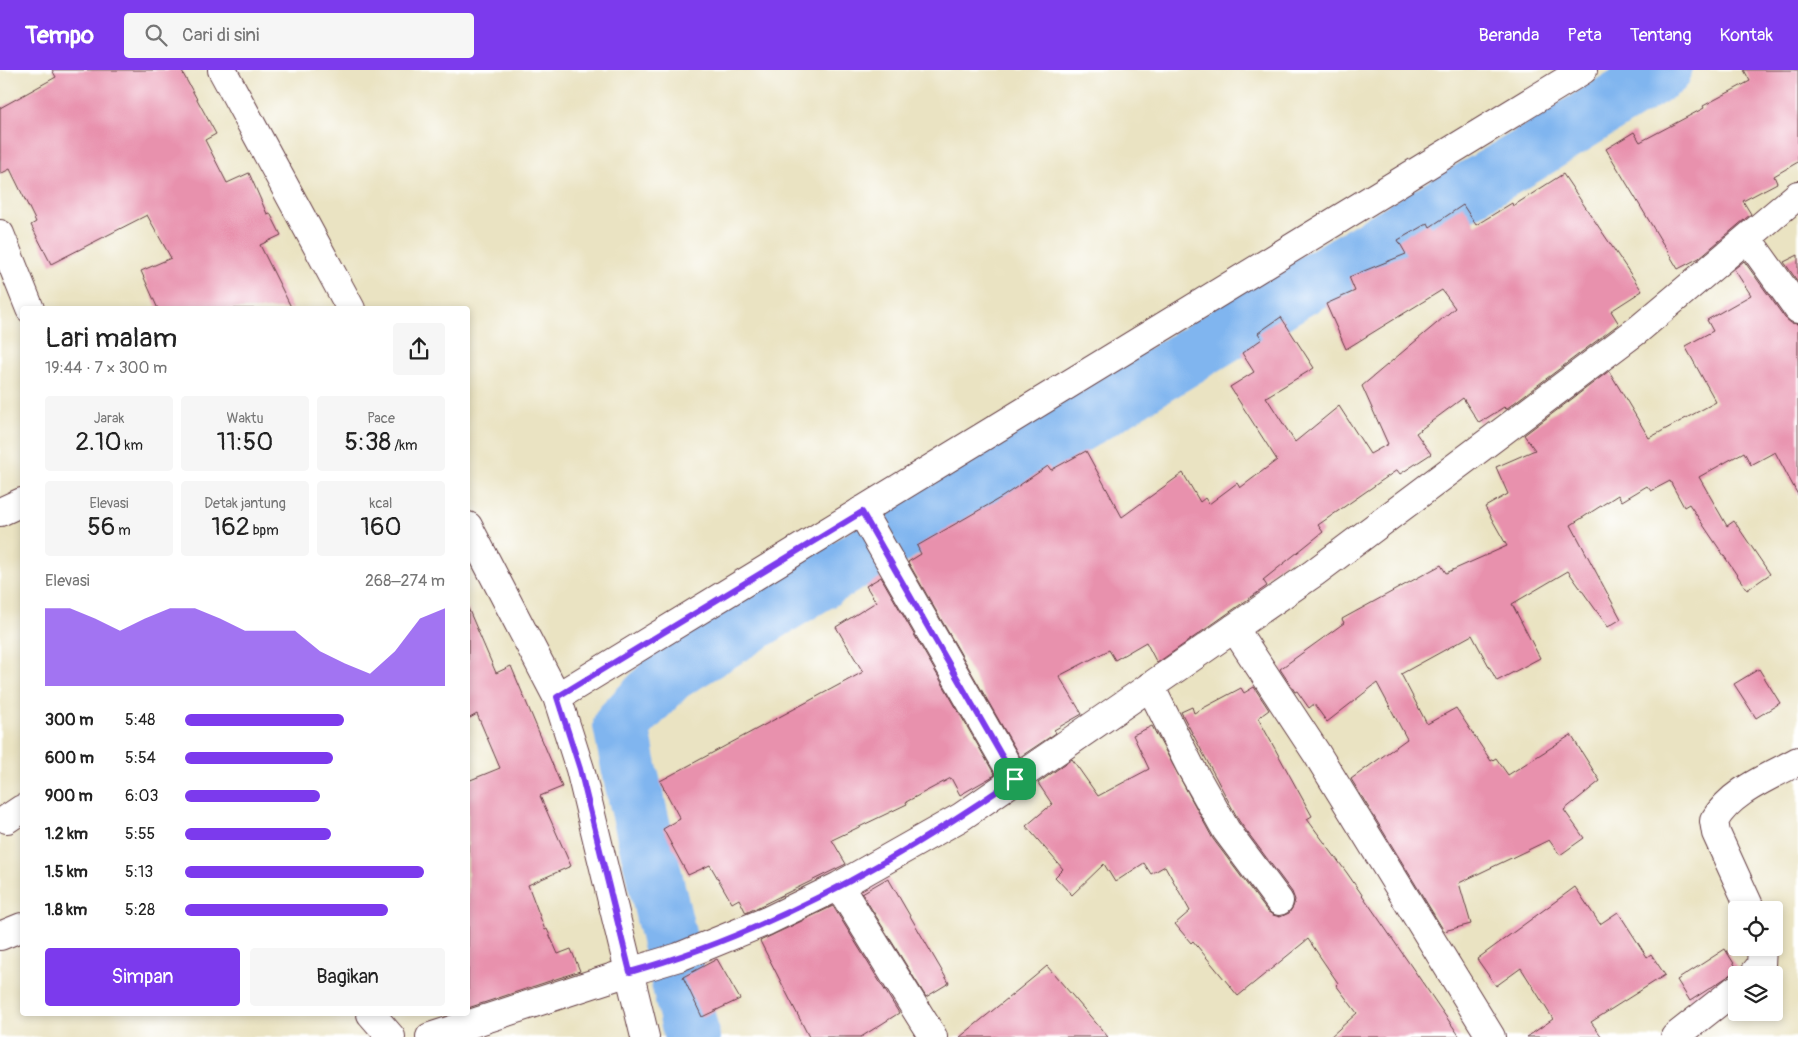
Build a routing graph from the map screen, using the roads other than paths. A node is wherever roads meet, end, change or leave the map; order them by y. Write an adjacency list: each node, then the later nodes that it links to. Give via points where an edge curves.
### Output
1 (222, 70): 7 (street)
2 (1583, 70): 11 (street)
3 (1798, 195): 5 (street)
4 (0, 234): 6 (street)
5 (1747, 238): 8 (street); 13 (street, via 1639,329 1321,568)
6 (29, 306)
7 (349, 306)
8 (1798, 309)
9 (20, 503): 10 (street)
10 (0, 512)
11 (864, 515): 15 (street); 17 (street)
12 (470, 530): 15 (street)
13 (1234, 628): 14 (street); 30 (street, via 1348,802)
14 (1150, 686): 17 (street); 19 (street, via 1226,830)
15 (557, 697): 23 (street)
16 (1798, 761): 20 (street, via 1746,789 1724,806 1714,821 1716,833)
17 (1015, 779): 18 (street, via 919,842)
18 (838, 886): 23 (street, via 767,921 679,957); 26 (street)
19 (1279, 901)
20 (1747, 901)
21 (20, 928): 22 (street)
22 (0, 936)
23 (639, 969): 28 (street); 29 (street)
24 (1728, 995): 31 (street)
25 (373, 1016): 27 (street)
26 (922, 1033)
27 (391, 1037)
28 (430, 1037)
29 (645, 1037)
30 (1491, 1037)
31 (1675, 1037)

